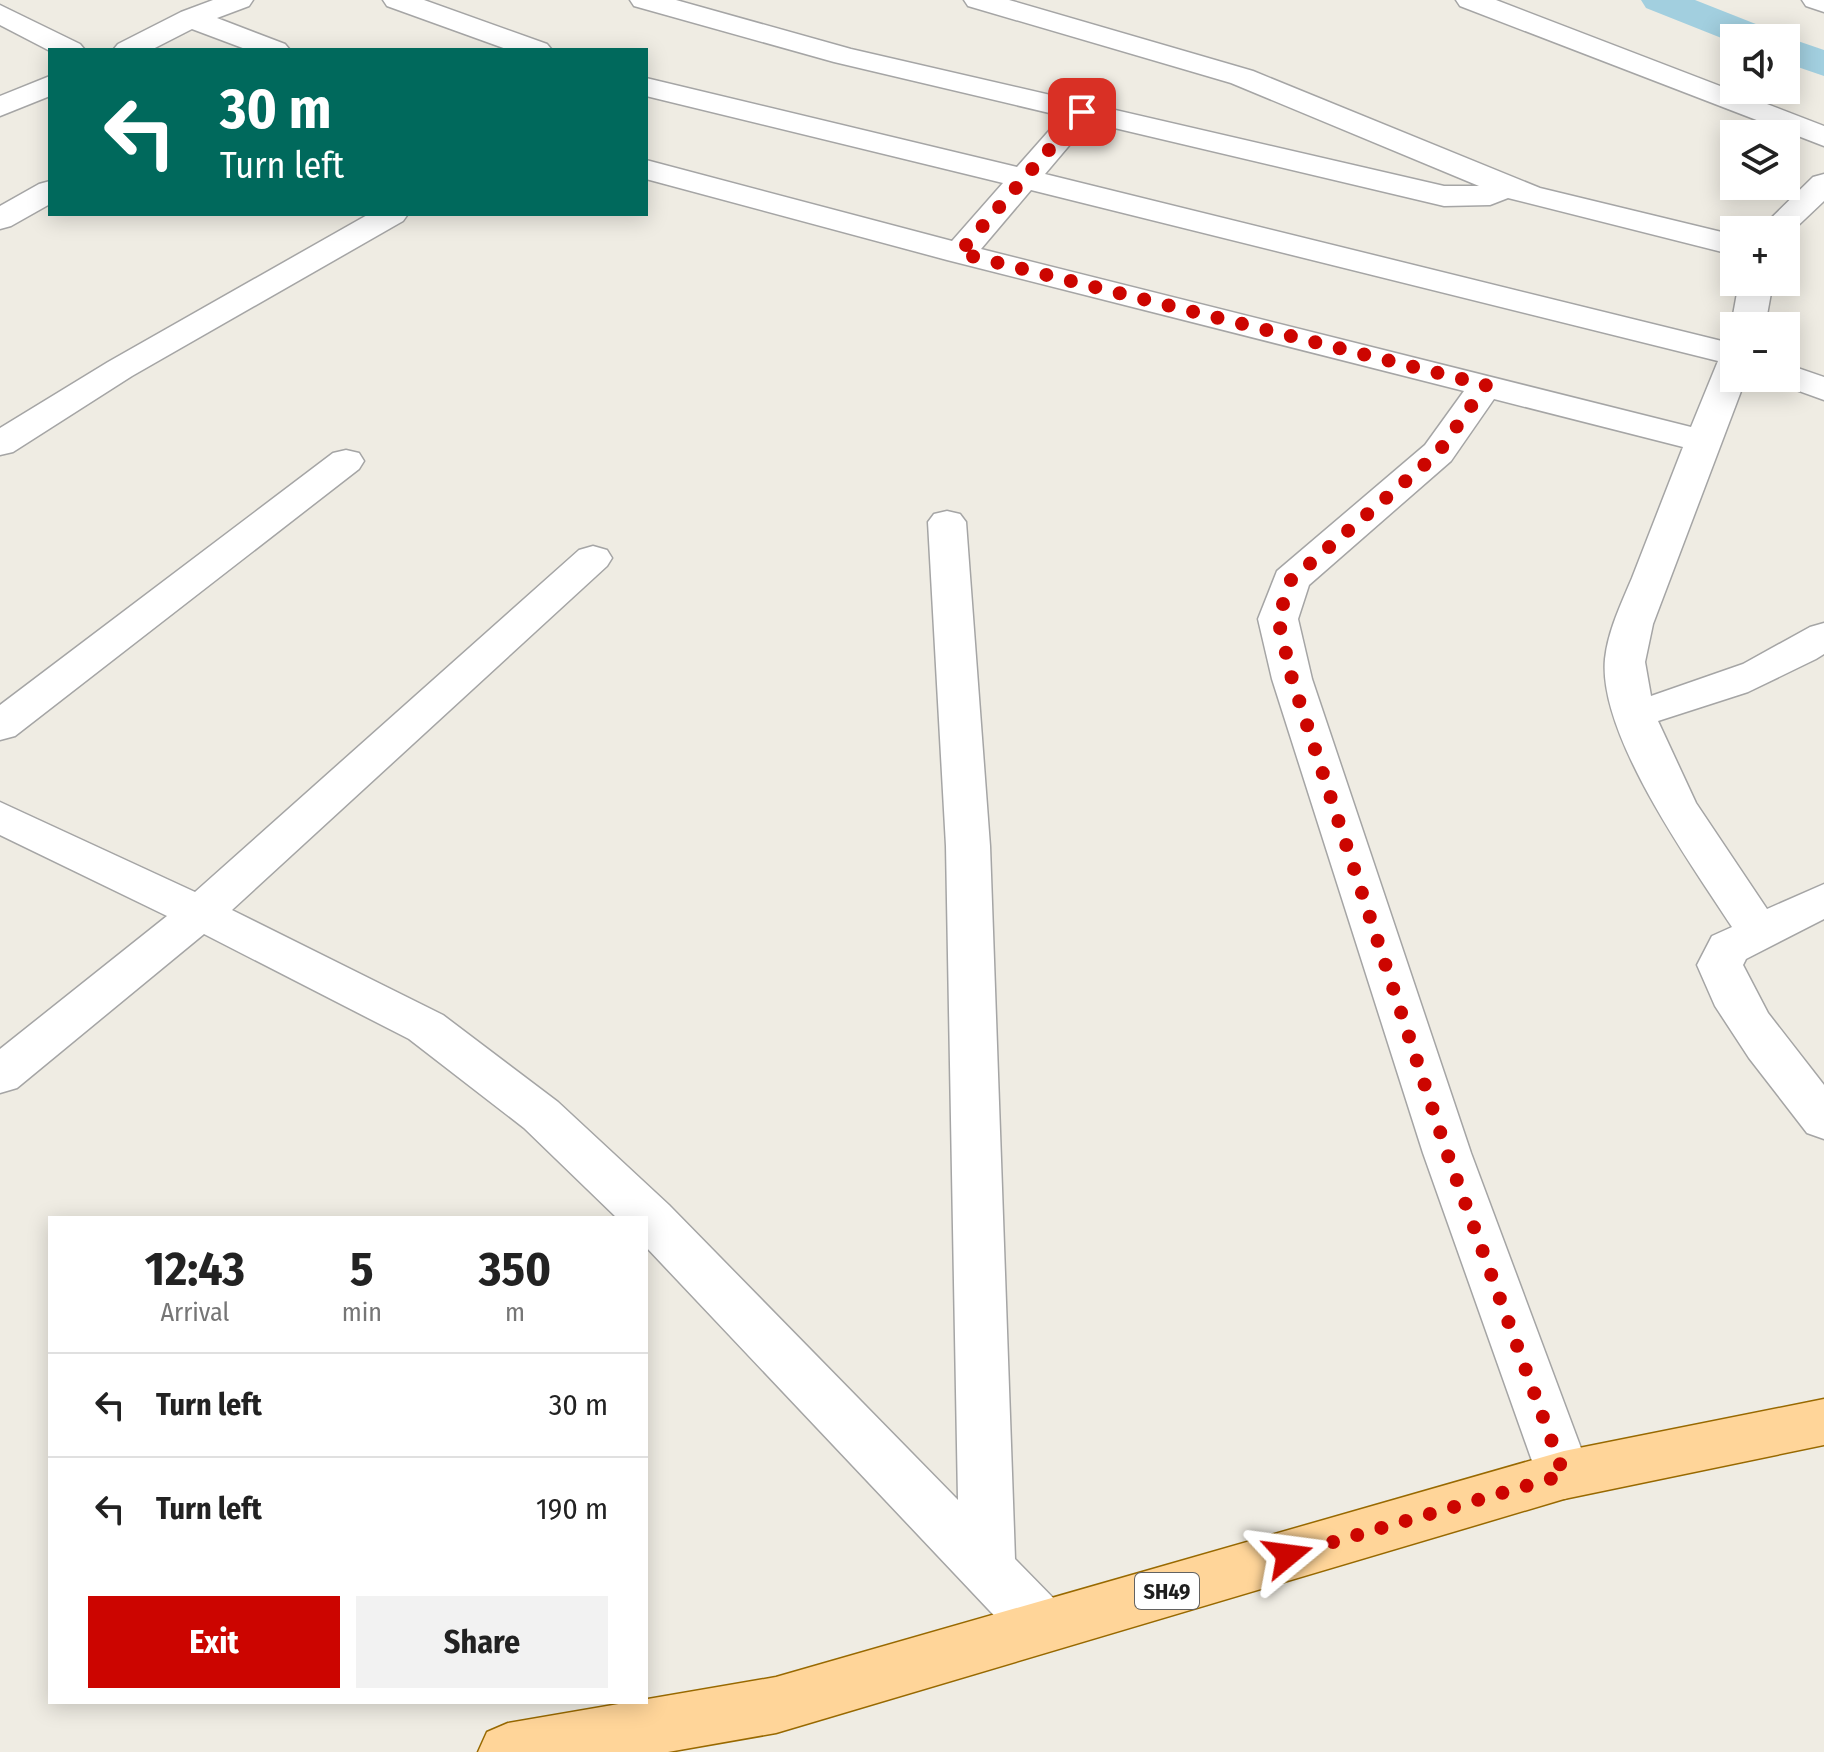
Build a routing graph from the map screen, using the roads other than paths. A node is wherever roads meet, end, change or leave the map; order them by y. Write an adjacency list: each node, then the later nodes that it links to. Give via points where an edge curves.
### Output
1 (239, 0): 9 (street)
2 (397, 0): 13 (street)
3 (644, 0): 17 (street, via 844,56)
4 (978, 0): 22 (street, via 1242,77)
5 (1470, 0): 18 (street)
6 (1816, 0): 7 (street)
7 (1824, 3)
8 (0, 14): 10 (street)
9 (191, 18): 11 (street); 12 (street)
10 (66, 48)
11 (132, 48)
12 (270, 48)
13 (531, 48)
14 (48, 86): 16 (street)
15 (648, 87): 20 (street)
16 (0, 107)
17 (1082, 112): 20 (street); 22 (street, via 1444,196 1490,195)
18 (1824, 137)
19 (648, 170): 28 (street)
20 (1022, 180): 28 (street); 29 (street)
21 (1824, 184): 25 (street)
22 (1505, 186): 27 (street)
23 (48, 192): 26 (street)
24 (388, 216): 35 (street)
25 (1790, 216)
26 (0, 219)
27 (1720, 241)
28 (959, 253): 31 (street)
29 (1720, 351)
30 (1800, 380): 32 (street)
31 (1486, 385): 34 (street); 51 (street, via 1438,453 1291,580 1278,619 1292,679 1447,1153)
32 (1824, 389)
33 (1722, 392): 34 (street)
34 (1703, 441): 40 (street, via 1633,624 1625,665)
35 (0, 444)
36 (346, 461): 41 (street)
37 (947, 522): 52 (street, via 968,846)
38 (593, 558): 44 (street)
39 (1824, 636): 40 (street, via 1730,686)
40 (1636, 714): 45 (street, via 1667,790)
41 (0, 726)
42 (0, 817): 44 (street)
43 (1824, 900): 45 (street)
44 (200, 913): 46 (street); 49 (street, via 426,1027 541,1115)
45 (1758, 931): 47 (street, via 1728,948 1720,965 1726,985)
46 (0, 1075)
47 (1824, 1120)
48 (648, 1216): 52 (street)
49 (648, 1216)
50 (1824, 1422): 51 (main road, SH49)
51 (1564, 1475): 53 (main road, SH49)
52 (987, 1567): 53 (street)
53 (1043, 1627): 54 (main road, SH49, via 776,1705)
54 (508, 1752)

